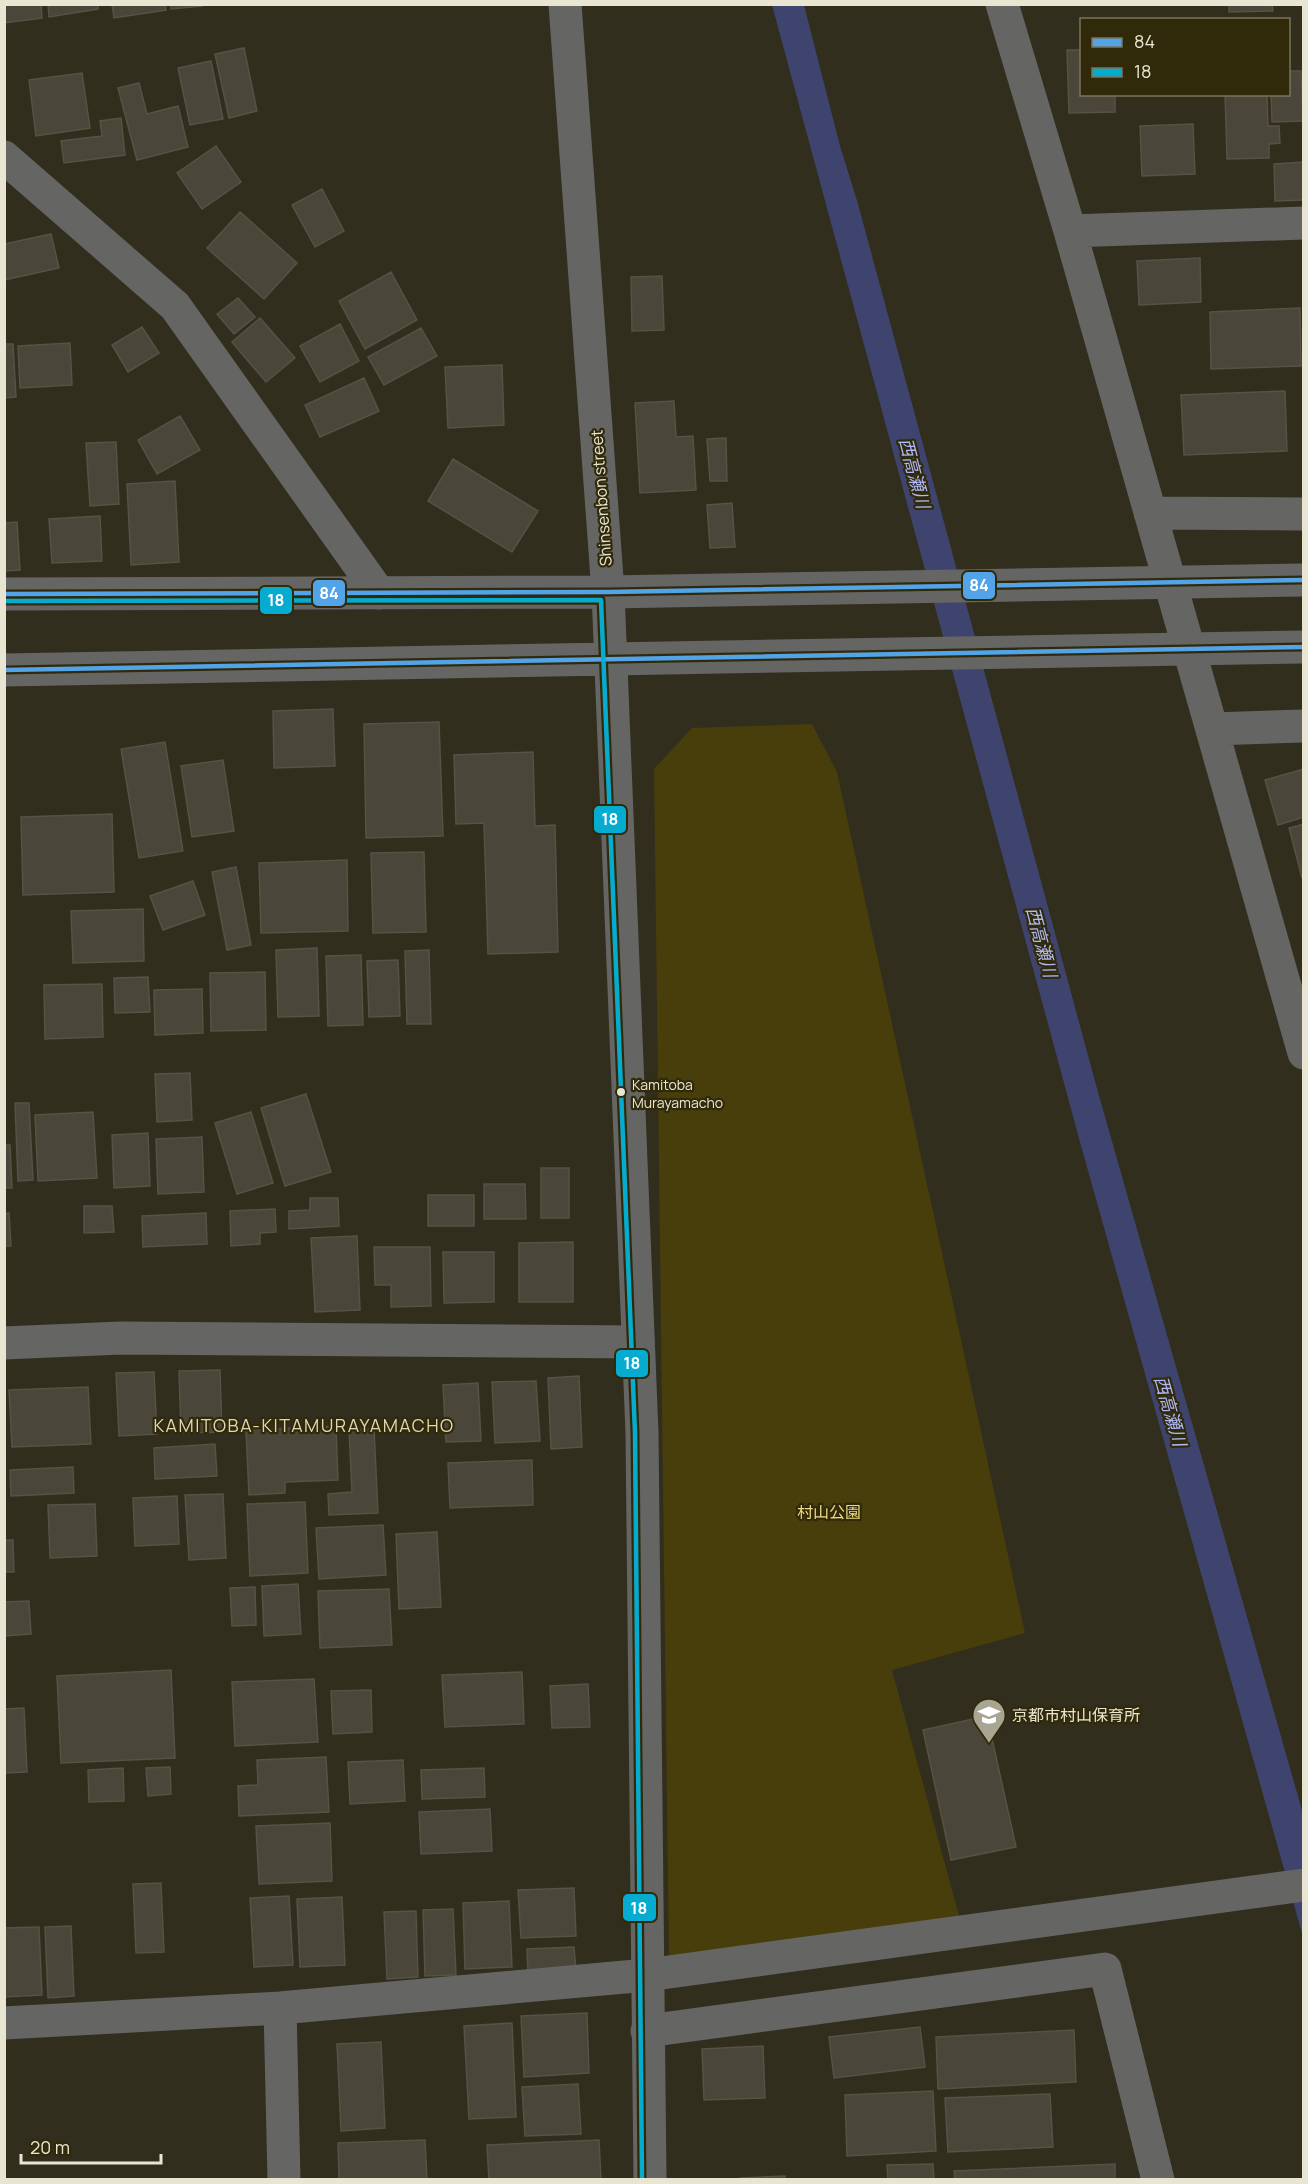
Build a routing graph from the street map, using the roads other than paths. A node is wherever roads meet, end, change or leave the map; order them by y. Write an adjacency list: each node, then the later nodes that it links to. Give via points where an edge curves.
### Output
1 (565, 4): 9 (street, Shinsenbon street)
2 (1002, 4): 5 (street)
3 (4, 158): 10 (street, via 175,306)
4 (1304, 223): 5 (street)
5 (1070, 231): 6 (street)
6 (1150, 513): 7 (street); 16 (street)
7 (1304, 514)
8 (1304, 580): 9 (street, bridge)
9 (608, 592): 10 (street); 13 (street, Shinsenbon street)
10 (379, 593): 11 (street)
11 (4, 594)
12 (1304, 647): 13 (street, bridge)
13 (610, 659): 14 (street); 18 (street, Shinsenbon street)
14 (4, 670)
15 (1304, 726): 16 (street)
16 (1212, 729): 17 (street)
17 (1304, 1053)
18 (638, 1342): 19 (street, via 121,1338); 21 (street, Shinsenbon street)
19 (4, 1343)
20 (1304, 1886): 21 (street)
21 (647, 1975): 22 (street); 24 (street, Shinsenbon street)
22 (280, 2008): 23 (street); 25 (street)
23 (4, 2024)
24 (647, 2031): 26 (street, Shinsenbon street); 27 (street, via 1105,1969)
25 (284, 2180)
26 (650, 2180)
27 (1158, 2180)

